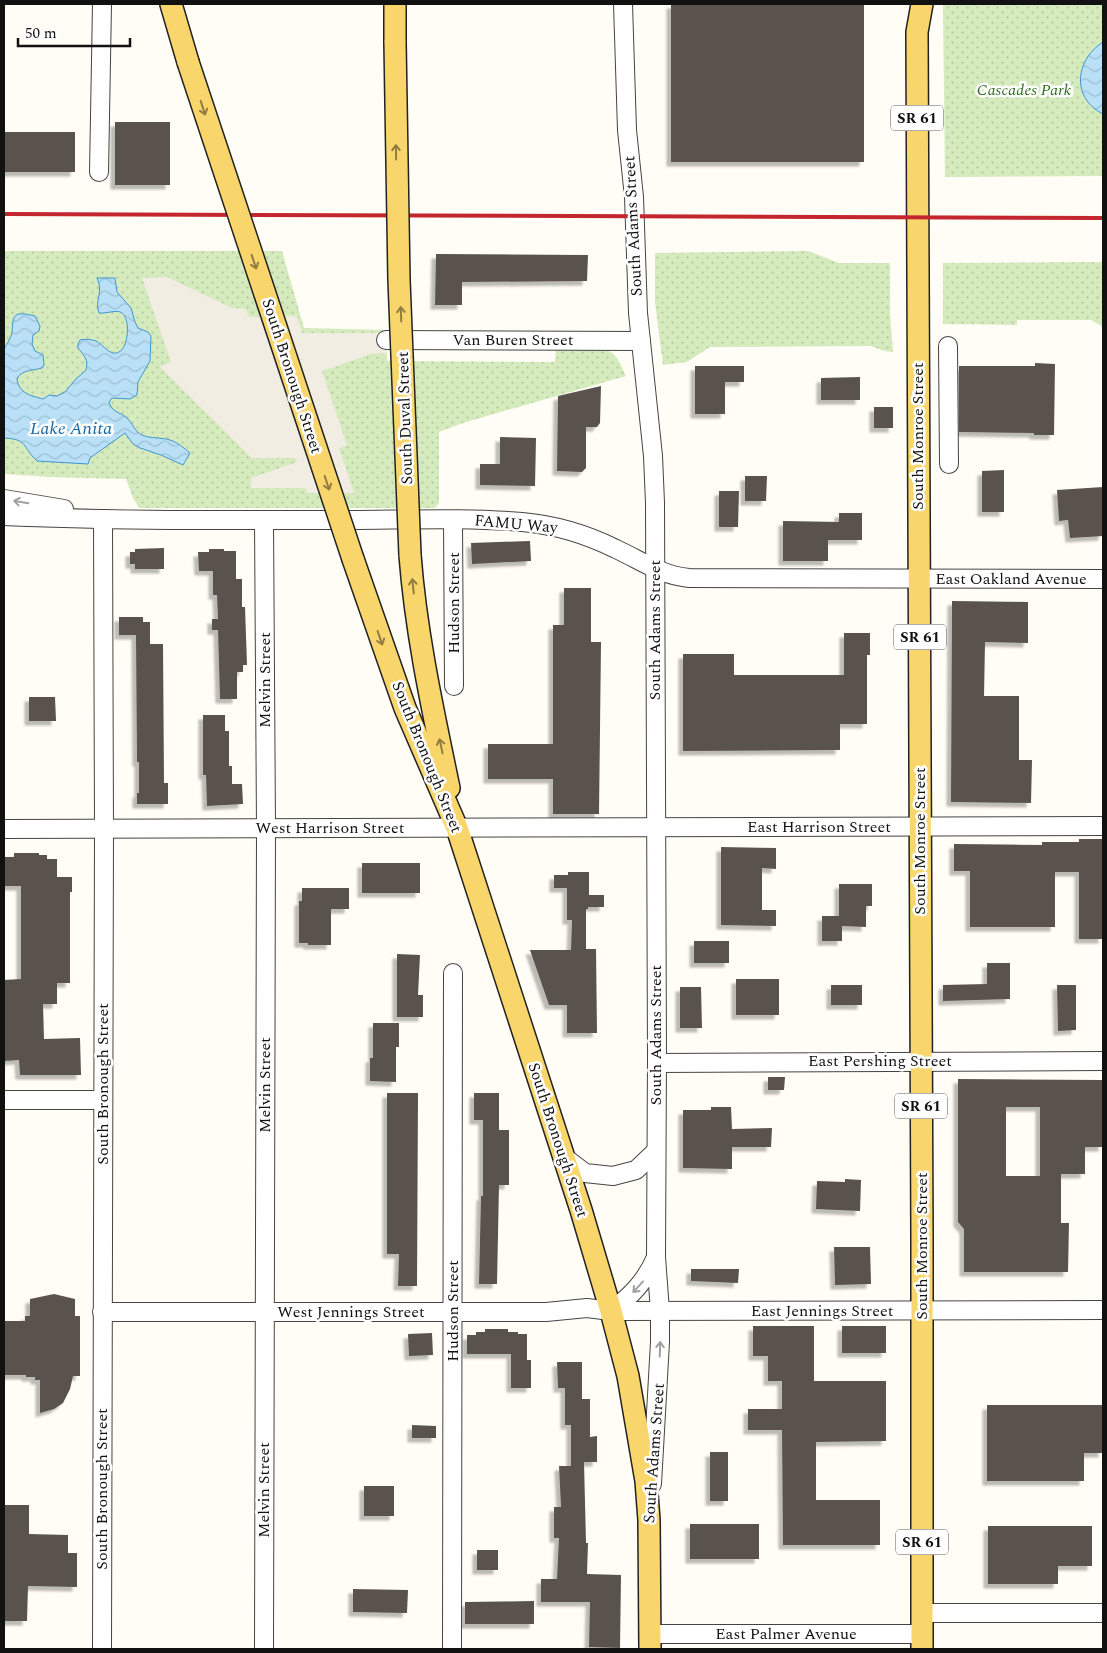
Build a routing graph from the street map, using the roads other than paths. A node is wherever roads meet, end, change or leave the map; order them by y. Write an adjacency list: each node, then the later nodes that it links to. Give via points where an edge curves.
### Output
1 (102, 4): 8 (street)
2 (171, 4): 25 (main road, South Bronough Street, one-way to 25, bridge, via 353,559 405,708)
3 (395, 4): 25 (main road, South Duval Street, one-way to 3, bridge, via 425,670 410,555 399,280)
4 (623, 4): 10 (street, South Adams Street, via 627,130 634,197)
5 (911, 4): 7 (main road, South Monroe Street / SR 61)
6 (922, 4): 7 (main road, South Monroe Street / SR 61)
7 (917, 32): 19 (main road, South Monroe Street / SR 61)
8 (100, 172)
9 (386, 340): 10 (street, Van Buren Street)
10 (641, 340): 18 (street, South Adams Street, via 653,456)
11 (948, 346): 12 (street)
12 (949, 464)
13 (4, 499): 15 (street, FAMU Way, one-way to 13)
14 (4, 516): 15 (street, FAMU Way)
15 (103, 519): 16 (street, FAMU Way); 28 (street, South Bronough Street)
16 (264, 520): 17 (street, FAMU Way); 24 (street, Melvin Street)
17 (453, 520): 18 (street, FAMU Way, via 522,522 559,527 597,540); 21 (street, Hudson Street)
18 (655, 569): 19 (street, FAMU Way, via 689,578); 26 (street, South Adams Street)
19 (919, 579): 20 (street, East Oakland Avenue); 23 (main road, South Monroe Street / SR 61)
20 (1103, 579)
21 (454, 686)
22 (1103, 826): 23 (street, East Harrison Street)
23 (920, 827): 26 (street, East Harrison Street); 30 (main road, South Monroe Street / SR 61)
24 (266, 828): 25 (street, West Harrison Street); 28 (street, West Harrison Street); 43 (street, Melvin Street)
25 (458, 828): 26 (street, West Harrison Street); 36 (main road, South Bronough Street)
26 (655, 828): 32 (street, South Adams Street)
27 (4, 829): 28 (street, West Harrison Street)
28 (104, 829): 34 (street, South Bronough Street)
29 (453, 973): 44 (street, Hudson Street)
30 (921, 1061): 31 (street, East Pershing Street); 32 (street, East Pershing Street); 38 (main road, South Monroe Street / SR 61)
31 (1103, 1061)
32 (657, 1063): 35 (street, South Adams Street)
33 (4, 1100): 34 (street)
34 (103, 1100): 42 (street, South Bronough Street)
35 (656, 1151): 36 (street, via 636,1170 613,1176 585,1173); 37 (street, South Adams Street)
36 (564, 1157): 40 (main road, South Bronough Street)
37 (656, 1257): 40 (street, South Adams Street, one-way to 40, via 642,1283); 41 (street, South Adams Street)
38 (922, 1310): 39 (street, East Jennings Street); 41 (street, East Jennings Street); 47 (main road, South Monroe Street / SR 61)
39 (1103, 1310)
40 (611, 1311): 41 (street, West Jennings Street); 44 (street, West Jennings Street, via 586,1308 546,1312); 45 (main road, South Bronough Street, via 637,1423)
41 (660, 1311): 45 (street, South Adams Street, one-way to 41)
42 (102, 1312): 43 (street, West Jennings Street); 49 (street, South Bronough Street)
43 (265, 1312): 44 (street, West Jennings Street); 50 (street, Melvin Street)
44 (452, 1312): 51 (street, Hudson Street)
45 (649, 1520): 48 (main road, South Adams Street)
46 (1103, 1613): 47 (street, East Palmer Avenue)
47 (922, 1632): 48 (street, East Palmer Avenue)
48 (650, 1641)
49 (102, 1649)
50 (264, 1649)
51 (452, 1649)

